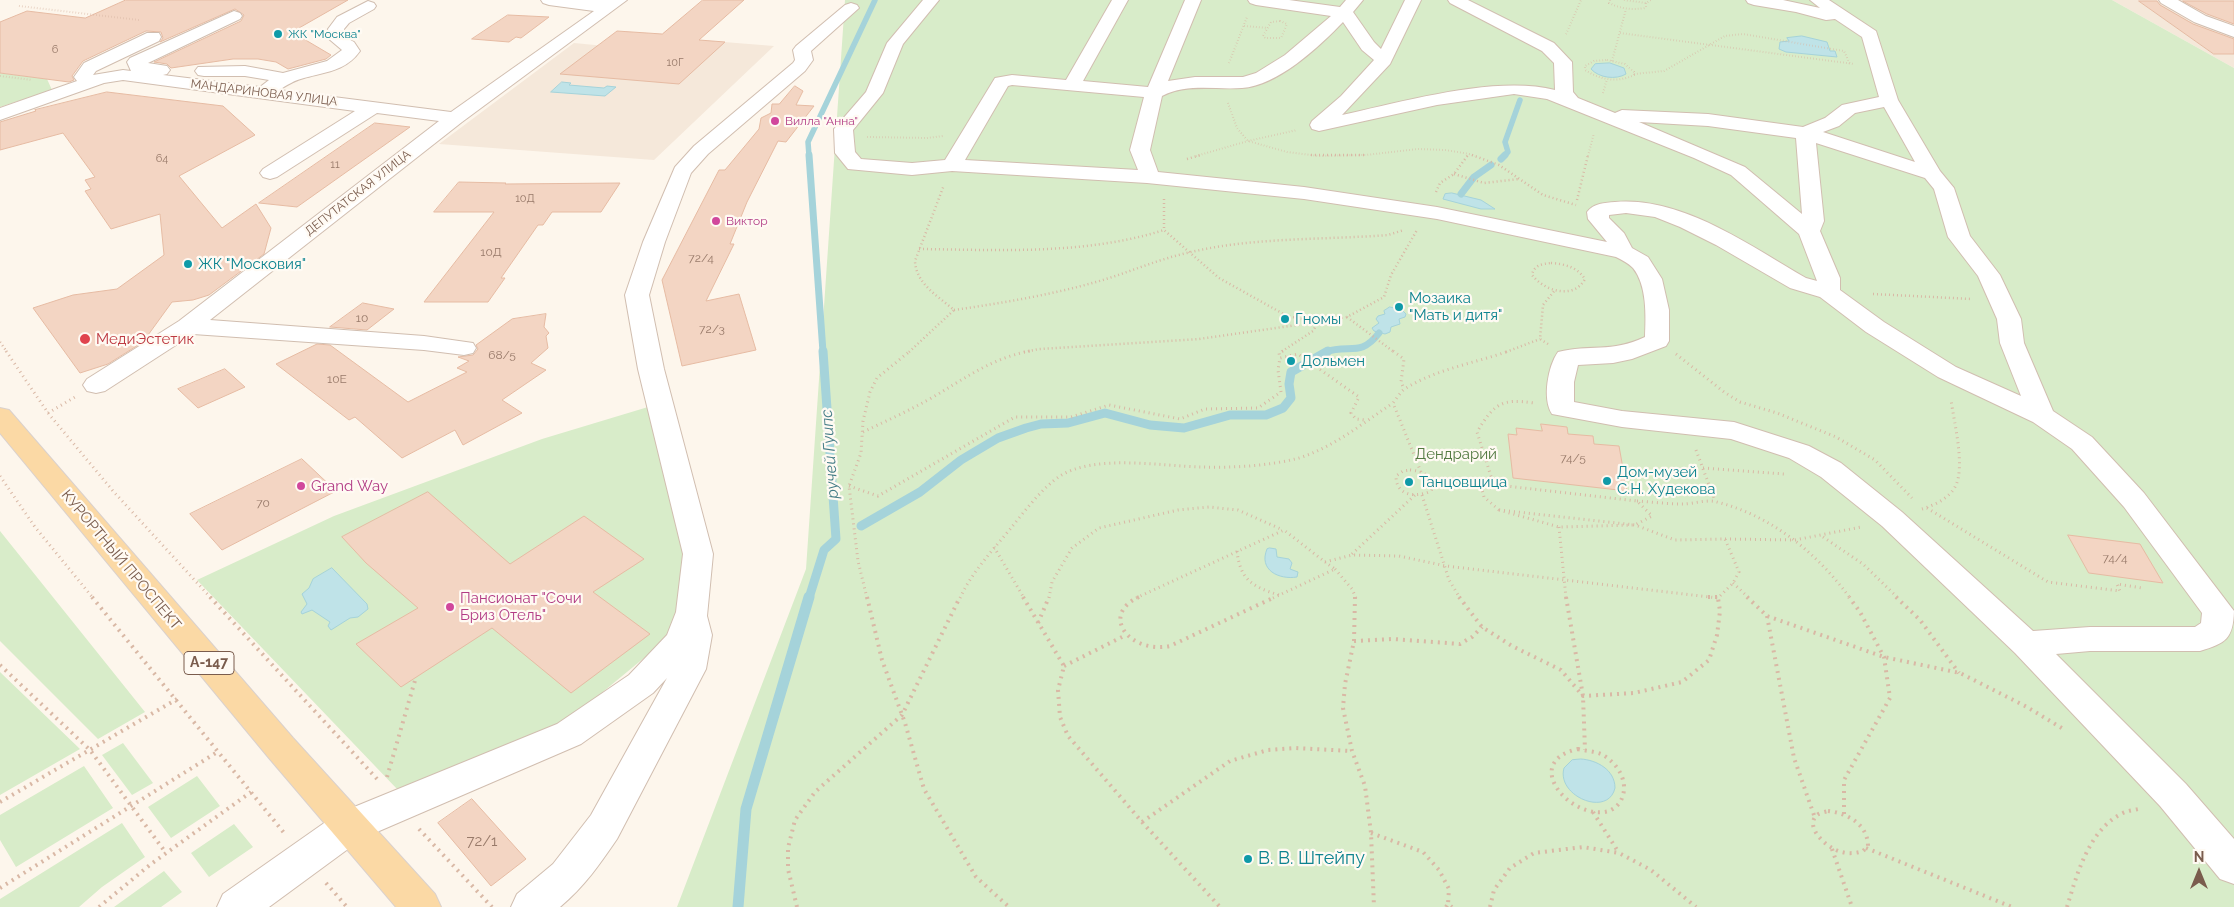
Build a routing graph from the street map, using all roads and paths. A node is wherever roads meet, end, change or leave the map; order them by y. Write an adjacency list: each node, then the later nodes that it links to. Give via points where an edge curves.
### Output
1 (549, 0): 15 (street, via 594,6)
2 (930, 0): 53 (street, via 895,43 874,94 844,129)
3 (1120, 0): 40 (street)
4 (1193, 0): 43 (street)
5 (1256, 0): 19 (street)
6 (1323, 0): 19 (street)
7 (1413, 0): 33 (street)
8 (1456, 0): 32 (street)
9 (1581, 0): 32 (path)
10 (1610, 0): 22 (path, via 1609,3)
11 (1624, 0): 16 (path)
12 (1651, 0): 16 (path)
13 (1754, 0): 20 (street, via 1826,16)
14 (2167, 0): 29 (street, via 2200,19)
15 (618, 1): 49 (street, ДЕПУТАТСКАЯ УЛИЦА)
16 (1646, 3): 22 (path, via 1646,8)
17 (19, 6): 26 (path)
18 (368, 6): 39 (street, via 343,20 336,29 337,39 351,51 341,62)
19 (1350, 6): 33 (street, via 1368,46); 43 (street, via 1282,64 1252,81 1183,82 1166,86)
20 (1827, 7): 36 (street, via 1870,35)
21 (851, 8): 122 (street, via 802,50 804,60 799,67 701,150 682,171 637,295 651,370 698,554)
22 (1626, 9): 30 (path)
23 (2219, 10): 25 (street)
24 (234, 16): 39 (street, via 142,58 136,62 137,68 255,71 270,73)
25 (2234, 22)
26 (173, 26): 41 (street, via 90,67)
27 (1244, 26): 28 (path)
28 (1267, 28): 28 (path, via 1263,36 1276,40 1281,38 1287,24 1274,21)
29 (2234, 32)
30 (1620, 33): 31 (path); 34 (path)
31 (1709, 45): 35 (path); 35 (path, via 1724,36 1743,34 1844,51); 37 (path, via 1664,71)
32 (1556, 55): 45 (street, via 1563,62 1564,93)
33 (1384, 60): 50 (street)
34 (1612, 61): 37 (path, via 1629,66); 38 (path, via 1594,61 1585,66 1590,74)
35 (1850, 64): 36 (path)
36 (1878, 68): 44 (street)
37 (1634, 74): 38 (path, via 1625,79)
38 (1607, 79): 48 (path)
39 (284, 80): 42 (street)
40 (1072, 86): 43 (street); 51 (street, via 1012,80 1002,82)
41 (75, 88): 42 (street, МАНДАРИНОВАЯ УЛИЦА, via 101,78 123,76); 47 (street, МАНДАРИНОВАЯ УЛИЦА)
42 (261, 93): 46 (street, МАНДАРИНОВАЯ УЛИЦА)
43 (1154, 94): 58 (street, via 1140,150)
44 (1889, 100): 52 (street, via 1849,109 1832,122); 57 (street)
45 (1572, 102): 48 (street); 50 (street, via 1551,94 1507,90 1437,100)
46 (374, 107): 49 (street, МАНДАРИНОВАЯ УЛИЦА); 55 (street)
47 (0, 114)
48 (1603, 115): 52 (street, via 1708,120); 59 (path, via 1576,205 1543,195); 62 (street, via 1738,172)
49 (455, 118): 73 (street, ДЕПУТАТСКАЯ УЛИЦА)
50 (1320, 125): 58 (path, via 1248,141)
51 (971, 133): 53 (path, via 927,138); 54 (street)
52 (1805, 133): 57 (street); 62 (street, via 1813,221)
53 (843, 138): 54 (street, via 845,153 855,165 912,169)
54 (952, 165): 58 (street); 63 (path)
55 (270, 172)
56 (1454, 174): 59 (path, via 1478,182); 59 (path, via 1469,154 1499,164); 60 (path, via 1440,183)
57 (1932, 174): 69 (street, via 1944,188 1960,237 1989,275)
58 (1153, 176): 61 (path); 66 (street, via 1369,201 1438,213)
59 (1519, 179)
60 (1437, 197)
61 (1164, 230): 63 (path, via 1125,241 1065,248); 64 (path)
62 (1809, 231): 68 (street, via 1829,278)
63 (919, 249): 70 (path, via 914,271 921,282)
64 (1192, 252): 70 (path, via 1096,282 1022,300); 71 (path, via 1256,243 1388,235 1419,226 1390,275 1384,298); 72 (path, via 1219,278 1265,304 1287,316)
65 (1623, 252): 66 (street); 68 (street, via 1616,238 1599,219 1598,212 1626,207 1659,211 1724,240 1798,283); 75 (street, via 1639,262 1649,276 1658,316)
66 (1564, 253): 67 (path, via 1583,276 1584,282 1575,290); 67 (path, via 1535,267 1532,272 1537,282)
67 (1555, 290): 74 (path, via 1543,305)
68 (1828, 292): 69 (path); 80 (street, via 1875,327)
69 (1999, 300): 86 (street, via 2008,319 2012,343)
70 (954, 310): 89 (path, via 877,378 870,392)
71 (1347, 317): 72 (path); 82 (path, via 1404,359 1401,382)
72 (1318, 322): 79 (path, via 1313,332 1279,353); 89 (path, via 1199,339 1039,349 1008,355)
73 (188, 326): 77 (street); 81 (street, ДЕПУТАТСКАЯ УЛИЦА)
74 (1540, 339): 78 (path); 82 (path, via 1435,374)
75 (1657, 341): 78 (street, via 1638,351 1610,357); 104 (path, via 1740,402 1778,413 1836,437 1875,460 1915,501)
76 (0, 342): 133 (path, via 48,413 113,491 384,787)
77 (464, 348)
78 (1567, 357): 84 (street, via 1561,382)
79 (1280, 358): 87 (path, via 1298,354 1353,392 1359,397 1351,413 1356,419); 96 (path, via 1281,392 1258,408 1205,409 1180,419 1109,404 1071,417 1015,417 878,496)
80 (1947, 372): 86 (street); 102 (path, via 1958,461 1957,484 1944,499)
81 (96, 385)
82 (1404, 389): 83 (path)
83 (1393, 403): 87 (path); 91 (path)
84 (1561, 408): 88 (street, via 1622,419); 97 (path, via 1524,401 1501,402 1493,407 1478,432)
85 (0, 416): 151 (main road, КУРОРТНЫЙ ПРОСПЕКТ / А-147)
86 (2042, 416): 128 (street, via 2082,443 2134,500 2218,611 2218,629 2200,638 2090,639)
87 (1366, 420): 111 (path, via 1332,445 1298,458 1204,467 1100,463 1076,468 1052,483)
88 (1686, 425): 90 (path); 104 (street, via 1734,431 1799,452)
89 (862, 433): 96 (path, via 861,453)
90 (1703, 468): 92 (path); 101 (path)
91 (1421, 472): 94 (path); 99 (path, via 1406,471 1396,479 1399,488)
92 (1786, 474)
93 (0, 476): 135 (path, via 35,527)
94 (1433, 482): 95 (path); 98 (path, via 1432,489)
95 (1480, 483): 97 (path); 103 (path, via 1484,497)
96 (849, 486): 136 (path, via 858,561 882,660)
97 (1494, 486): 100 (path)
98 (1422, 495): 99 (path); 115 (path)
99 (1415, 496): 113 (path)
100 (1637, 501): 101 (path, via 1683,504); 105 (path, via 1652,516)
101 (1715, 501): 110 (path, via 1768,522)
102 (1926, 508): 104 (path); 119 (path, via 2048,582 2120,591 2117,584)
103 (1499, 510): 105 (path); 106 (path)
104 (1903, 515): 108 (path); 128 (street)
105 (1635, 525): 106 (path); 109 (path, via 1674,540)
106 (1559, 526): 117 (path)
107 (1284, 530): 112 (path); 114 (path); 124 (path, via 1257,516 1222,507 1202,507 1099,528 1072,548 1052,582 1048,602)
108 (1823, 536): 110 (path); 132 (path, via 1863,564 1920,620)
109 (1725, 539): 110 (path); 118 (path, via 1739,572)
110 (1794, 540): 129 (path, via 1832,574 1860,612)
111 (994, 547): 124 (path); 136 (path, via 968,581)
112 (1238, 551): 120 (path, via 1238,562 1246,580); 126 (path, via 1132,600 1122,613)
113 (1352, 555): 114 (path); 115 (path, via 1399,556)
114 (1325, 562): 116 (path)
115 (1446, 566): 117 (path); 125 (path, via 1449,580)
116 (1334, 569): 120 (path); 127 (path, via 1352,589 1356,599)
117 (1563, 579): 121 (path); 134 (path)
118 (1733, 583): 121 (path); 123 (path)
119 (2142, 588)
120 (1279, 595): 126 (path, via 1170,646 1154,648)
121 (1718, 598): 134 (path, via 1717,635 1709,660 1682,682 1634,693)
122 (692, 612): 146 (street, via 681,642 641,684 569,734); 165 (street, via 696,635 689,669 604,827 567,877)
123 (1767, 616): 129 (path); 149 (path, via 1794,758)
124 (1038, 623): 131 (path)
125 (1482, 627): 127 (path, via 1460,644 1393,638); 134 (path, via 1561,670)
126 (1126, 636): 131 (path)
127 (1354, 641): 141 (path, via 1343,701)
128 (2026, 644): 143 (street)
129 (1884, 657): 132 (path); 148 (path, via 1890,698 1844,780)
130 (0, 665): 138 (path)
131 (1064, 666): 150 (path, via 1058,690 1060,717 1068,736)
132 (1960, 673): 137 (path)
133 (416, 677)
134 (1583, 696): 139 (path)
135 (177, 699): 138 (path); 140 (path)
136 (902, 715): 166 (path, via 815,792 795,820 788,848 788,869); 167 (path, via 924,789 976,877)
137 (2068, 732)
138 (90, 750): 144 (path); 145 (path)
139 (1585, 750): 147 (path, via 1571,750 1560,755 1553,764 1552,775 1555,787 1565,798 1578,807); 147 (path, via 1612,762 1622,773 1626,785 1626,797 1618,806 1607,811)
140 (219, 751): 142 (path); 145 (path)
141 (1352, 751): 150 (path, via 1268,750 1230,761); 153 (path, via 1364,786)
142 (251, 792): 152 (path); 156 (path)
143 (2173, 795): 158 (street); 174 (path, via 2162,803 2124,813 2102,831 2085,855)
144 (0, 802)
145 (131, 806): 156 (path); 159 (path)
146 (398, 806): 151 (street); 164 (path)
147 (1593, 811): 157 (path)
148 (1844, 814): 149 (path, via 1828,811); 154 (path, via 1862,827 1867,836)
149 (1815, 818): 155 (path, via 1816,833)
150 (1142, 822): 168 (path)
151 (350, 826): 162 (street); 163 (main road, КУРОРТНЫЙ ПРОСПЕКТ / А-147)
152 (280, 828)
153 (1372, 833): 160 (path, via 1423,852 1449,888); 169 (path)
154 (1866, 848): 155 (path, via 1852,855); 173 (path)
155 (1832, 849): 172 (path)
156 (166, 853): 161 (path)
157 (1619, 853): 170 (path, via 1583,847 1534,853 1510,868 1494,890); 171 (path, via 1651,870)
158 (2234, 867)
159 (0, 888)
160 (1449, 906)
161 (100, 907)
162 (237, 907)
163 (421, 907)
164 (492, 907)
165 (531, 907)
166 (797, 907)
167 (1009, 907)
168 (1220, 907)
169 (1374, 907)
170 (1490, 907)
171 (1696, 907)
172 (1852, 907)
173 (2012, 907)
174 (2067, 907)

